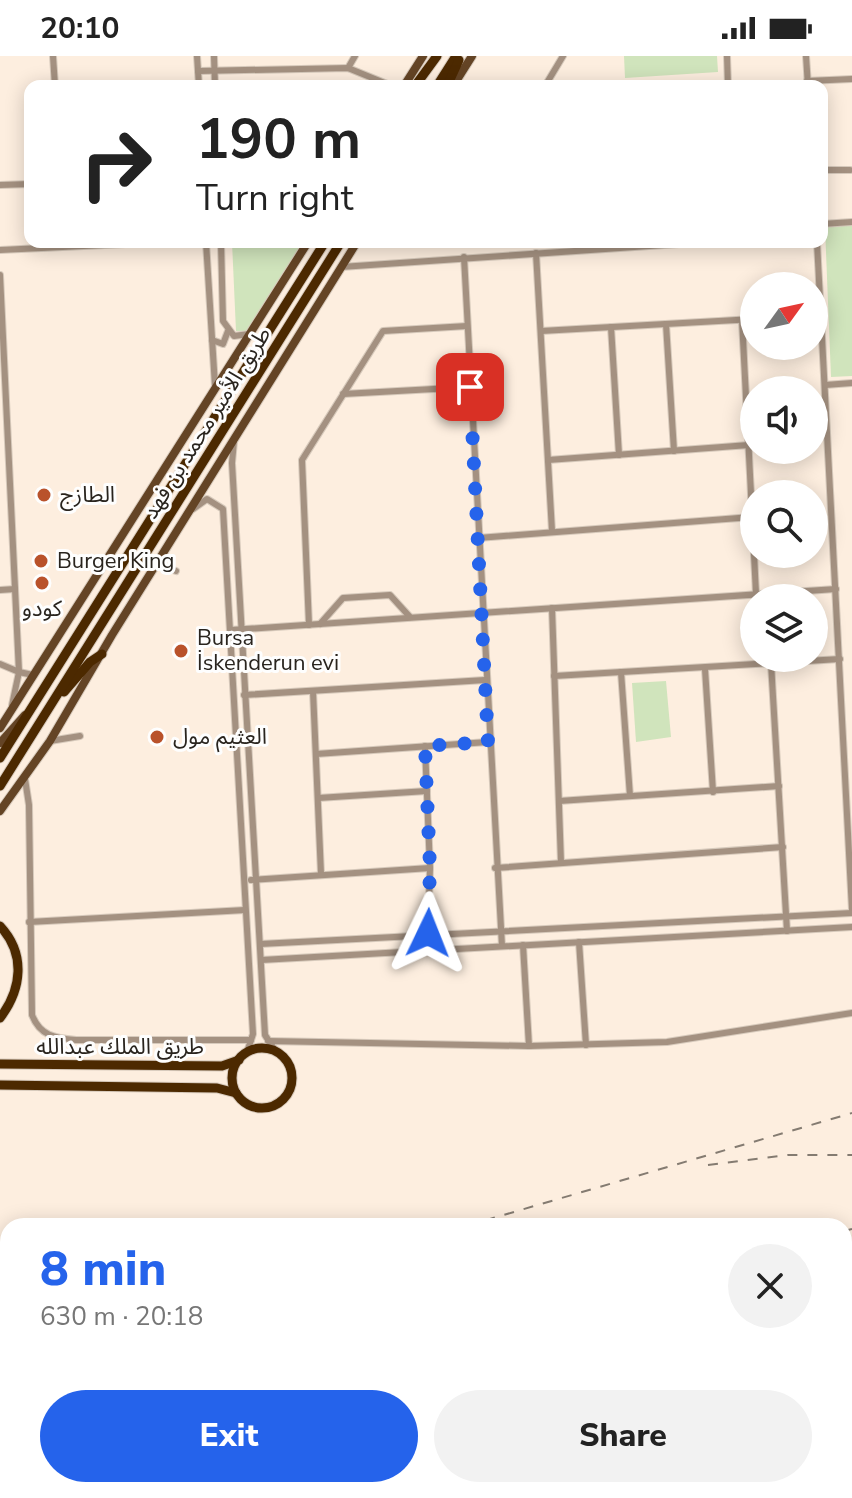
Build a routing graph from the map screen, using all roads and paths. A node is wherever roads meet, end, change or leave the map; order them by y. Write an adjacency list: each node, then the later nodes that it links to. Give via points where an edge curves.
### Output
1 (53, 56): 16 (street)
2 (197, 56): 14 (street)
3 (214, 56): 13 (street)
4 (355, 56): 12 (street)
5 (423, 56): 20 (main road)
6 (439, 56): 21 (highway)
7 (459, 56): 22 (highway); 23 (highway)
8 (472, 56): 24 (main road)
9 (563, 56): 25 (street)
10 (727, 56): 26 (street)
11 (806, 56): 27 (street)
12 (348, 68): 13 (street); 19 (street)
13 (214, 70): 14 (street); 18 (street)
14 (198, 71): 17 (street)
15 (852, 79): 28 (street)
16 (55, 80)
17 (199, 80)
18 (215, 80)
19 (377, 80)
20 (408, 80)
21 (421, 80)
22 (441, 80)
23 (449, 80)
24 (457, 80)
25 (549, 80)
26 (728, 80)
27 (808, 80)
28 (828, 81)
29 (828, 170): 30 (street)
30 (850, 170)
31 (24, 184): 32 (street)
32 (0, 185)
33 (852, 222): 34 (street)
34 (828, 224)
35 (42, 248): 44 (street)
36 (206, 248): 58 (street)
37 (221, 248): 56 (street, via 223,321)
38 (304, 248): 53 (main road)
39 (321, 248): 105 (highway, طريق الأمير محمد بن فهد)
40 (337, 248): 104 (highway, طريق الأمير محمد بن فهد)
41 (353, 248): 47 (main road)
42 (614, 248): 45 (street)
43 (817, 248): 48 (street)
44 (0, 250)
45 (536, 253): 46 (street); 57 (street)
46 (464, 257): 47 (street); 54 (street)
47 (341, 267): 65 (main road)
48 (817, 272)
49 (0, 275): 50 (street)
50 (1, 320): 59 (street)
51 (740, 320): 52 (street)
52 (666, 324): 55 (street); 68 (street)
53 (257, 326): 56 (street, via 241,338); 64 (main road)
54 (467, 326): 62 (street); 63 (street, via 383,331)
55 (611, 327): 57 (street); 69 (street)
56 (228, 331): 58 (street, via 223,344)
57 (541, 331): 71 (street)
58 (212, 340): 64 (street, via 217,370)
59 (2, 382): 70 (street)
60 (852, 383): 61 (street)
61 (828, 385)
62 (470, 387): 63 (street); 75 (street)
63 (343, 394): 87 (street, via 302,460)
64 (213, 396): 99 (main road)
65 (234, 441): 72 (main road); 88 (street)
66 (828, 441): 79 (street)
67 (740, 446): 68 (street)
68 (674, 451): 69 (street)
69 (619, 455): 71 (street)
70 (4, 459): 78 (street)
71 (548, 460): 74 (street)
72 (190, 511): 76 (main road); 89 (street, via 207,499 223,509)
73 (740, 518): 74 (street)
74 (552, 531): 75 (street)
75 (478, 538): 84 (street)
76 (157, 564): 77 (street); 90 (main road)
77 (176, 571)
78 (15, 589): 80 (street); 96 (street)
79 (836, 589): 81 (street); 91 (street)
80 (0, 590)
81 (828, 590)
82 (740, 595): 83 (street)
83 (552, 608): 84 (street); 100 (street)
84 (482, 613): 85 (street); 101 (street)
85 (410, 617): 86 (street); 86 (street, via 390,595 343,598)
86 (320, 624): 87 (street)
87 (309, 625): 88 (street)
88 (241, 629): 89 (street); 103 (street)
89 (231, 630): 132 (street)
90 (102, 654): 104 (highway); 111 (main road)
91 (840, 659): 92 (street); 108 (street)
92 (828, 660)
93 (0, 664): 96 (street)
94 (740, 666): 95 (street)
95 (705, 669): 97 (street); 121 (street)
96 (19, 672): 99 (street); 107 (street)
97 (621, 672): 100 (street); 122 (street)
98 (772, 672): 119 (street)
99 (37, 674): 107 (main road)
100 (554, 676): 124 (street)
101 (485, 680): 102 (street); 112 (street)
102 (313, 691): 103 (street); 115 (street)
103 (244, 695): 133 (street)
104 (58, 697): 118 (highway, طريق الأمير محمد بن فهد)
105 (32, 709): 113 (main road); 116 (highway, طريق الأمير محمد بن فهد)
106 (852, 712): 108 (street)
107 (11, 713): 109 (main road)
108 (843, 713): 127 (street)
109 (0, 728)
110 (80, 736): 111 (street)
111 (50, 741): 117 (main road)
112 (488, 742): 114 (street); 130 (street)
113 (0, 743)
114 (425, 746): 115 (street); 120 (street)
115 (316, 754): 123 (street)
116 (0, 758)
117 (25, 779): 125 (main road); 137 (street)
118 (0, 786)
119 (779, 786): 121 (street); 126 (street)
120 (427, 791): 123 (street); 129 (street)
121 (713, 792): 122 (street)
122 (630, 796): 124 (street)
123 (318, 798): 131 (street)
124 (559, 801): 128 (street)
125 (0, 811)
126 (783, 847): 128 (street); 136 (street)
127 (851, 848): 135 (street)
128 (561, 863): 130 (street)
129 (430, 868): 131 (street); 142 (street)
130 (495, 868): 140 (street)
131 (321, 874): 133 (street)
132 (243, 880): 133 (street); 134 (street)
133 (254, 880): 144 (street)
134 (245, 910): 137 (street); 150 (street)
135 (852, 912): 136 (street)
136 (787, 917): 140 (street); 141 (street)
137 (29, 922): 150 (street, via 32,1015 39,1029 54,1038)
138 (0, 926): 149 (highway, via 19,969 17,989)
139 (852, 927): 141 (street)
140 (498, 930): 142 (street); 146 (street)
141 (787, 931): 143 (street)
142 (428, 933): 144 (street)
143 (579, 942): 145 (street); 152 (street)
144 (260, 944): 147 (street)
145 (523, 945): 146 (street); 153 (street)
146 (502, 946): 147 (street)
147 (261, 960): 151 (street)
148 (852, 1013): 152 (street, via 667,1042)
149 (0, 1018)
150 (251, 1040): 154 (street)
151 (268, 1041): 153 (street); 155 (street)
152 (586, 1045): 153 (street)
153 (529, 1046)
154 (247, 1052): 155 (highway); 156 (highway)
155 (276, 1052): 159 (highway, via 292,1075 282,1101 260,1108)
156 (239, 1060): 157 (highway, طريق الملك عبدالله, via 222,1066); 159 (highway, via 233,1076)
157 (0, 1064)
158 (0, 1085): 159 (highway, طريق الملك عبدالله, via 217,1088)
159 (236, 1093)

